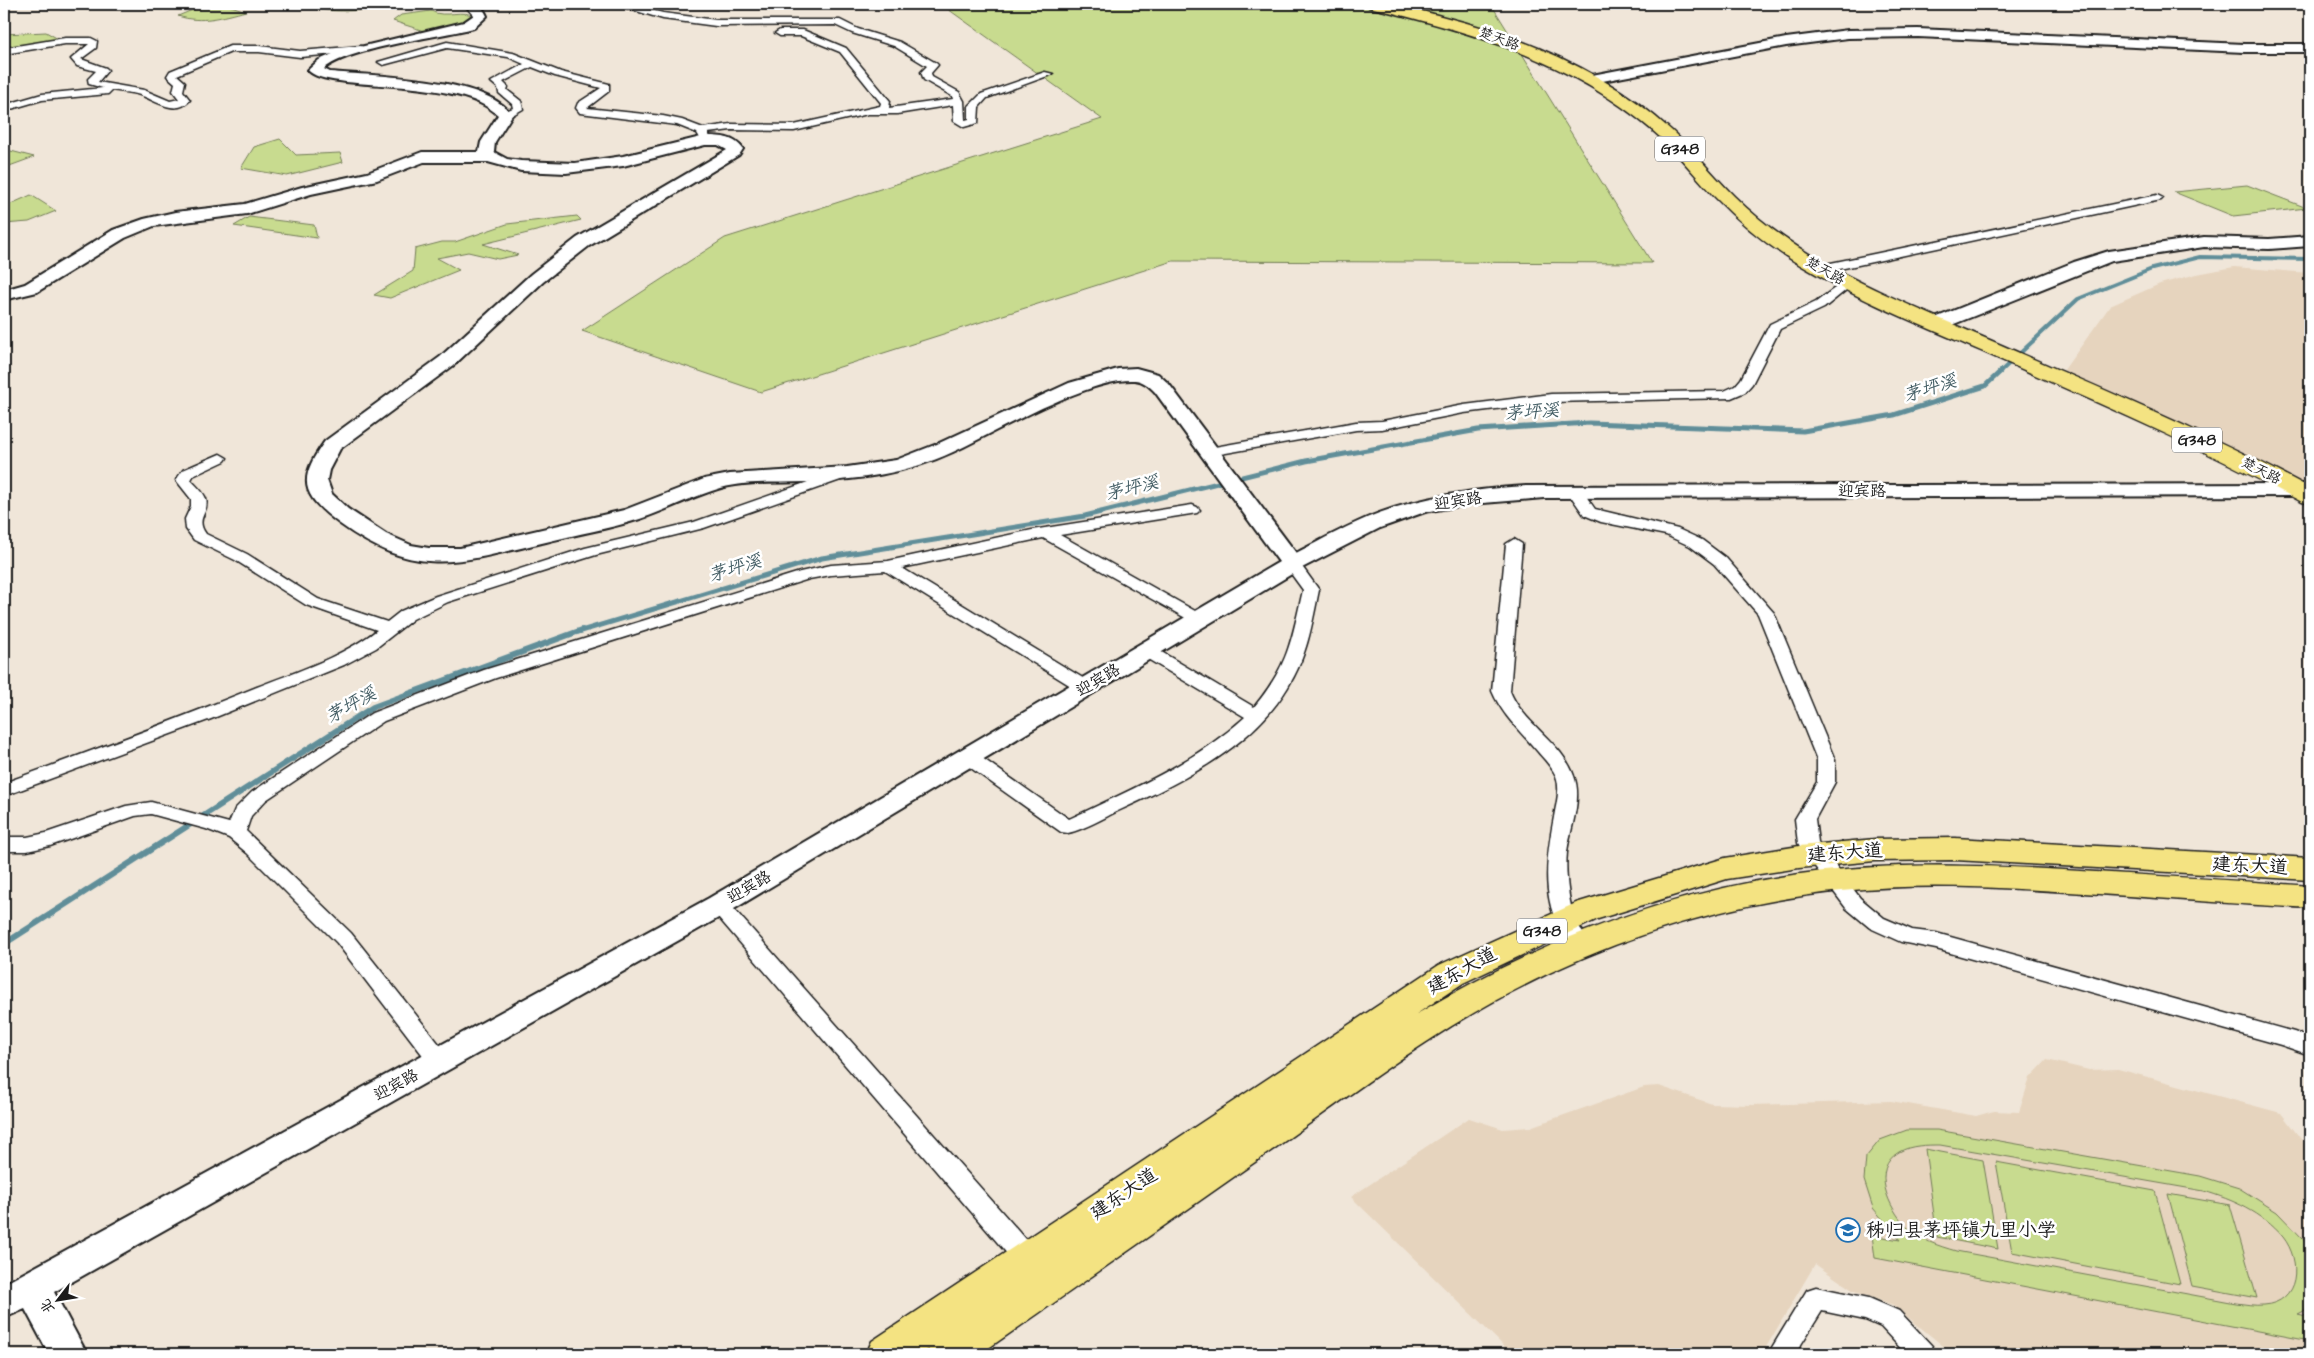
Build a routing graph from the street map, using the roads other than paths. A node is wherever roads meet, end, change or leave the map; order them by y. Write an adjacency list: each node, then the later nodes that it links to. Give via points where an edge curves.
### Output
1 (470, 4): 8 (street, via 480,11 481,16 468,25)
2 (617, 4): 4 (street, via 663,16)
3 (1374, 4): 13 (highway, 楚天路 / G348, via 1488,34)
4 (764, 30): 15 (street, via 837,22 855,31 881,37 933,64 926,72 927,78 956,94); 17 (street, via 804,33 843,50 886,103)
5 (7, 40): 6 (street, via 73,37 93,39)
6 (94, 43): 9 (street, via 73,41); 14 (street, via 76,62 103,70 93,79 94,84)
7 (2310, 48): 13 (street, via 1863,34 1786,42)
8 (361, 49): 14 (street, via 307,54 222,50 173,73 172,76 180,82 178,91 185,100 180,104 168,104); 18 (street, via 328,60 315,70 327,76 410,81 448,88 486,102 502,110)
9 (4, 51)
10 (382, 62): 11 (street, via 447,45 504,54)
11 (533, 63): 18 (street, via 496,82 517,103 518,109); 19 (street, via 558,74 606,86 582,105 584,110 672,122)
12 (1048, 74): 15 (street, via 984,96 975,103 974,121 970,123 960,121)
13 (1592, 79): 23 (highway, 楚天路 / G348, via 1659,128 1749,220 1775,241)
14 (126, 89): 16 (street, via 45,96 18,101)
15 (959, 101): 17 (street, via 897,111)
16 (4, 108)
17 (879, 110): 19 (street, via 794,128 731,127)
18 (505, 116): 20 (street, via 486,147)
19 (704, 136): 20 (street, via 623,161 578,168 528,167); 29 (street, via 736,149 584,242 538,278 447,361 342,436 320,464 319,492 331,507 390,546 421,555 446,556 631,515 730,480)
20 (490, 157): 25 (street, via 422,157 370,176 308,190 247,209 150,222 118,234 31,288)
21 (2157, 198): 23 (street)
22 (2310, 241): 26 (street, via 2269,244 2204,242 2109,256)
23 (1821, 269): 24 (highway, 楚天路 / G348)
24 (1847, 283): 26 (highway, 楚天路 / G348); 27 (street, via 1820,305 1775,327 1747,381 1740,389 1726,394 1551,398 1464,409 1382,425 1356,426)
25 (4, 295)
26 (1937, 324): 31 (highway, 楚天路 / G348)
27 (1212, 457): 29 (street, via 1157,383 1133,374 1083,384 906,463); 35 (street)
28 (220, 458): 38 (street, via 188,473 183,480 198,498 199,506 193,519 194,529 200,537 241,556 312,602)
29 (847, 473): 38 (street, via 699,525 591,551 460,593 407,615)
30 (1576, 492): 31 (street, 迎宾路); 35 (street, 迎宾路, via 1506,494 1434,504 1371,524); 46 (street, via 1589,512 1601,518 1647,525 1696,543 1720,560 1766,614 1826,760 1826,782 1805,818 1808,843)
31 (2306, 492)
32 (1192, 510): 33 (street)
33 (1045, 533): 36 (street); 37 (street)
34 (1514, 544): 51 (street, via 1501,691 1507,706 1556,761 1565,776 1568,791 1556,870)
35 (1292, 564): 37 (street, 迎宾路); 41 (street, via 1311,590 1297,653 1280,686)
36 (888, 566): 40 (street); 44 (street, via 806,575 490,674 395,710 363,726 259,796 242,814)
37 (1198, 620): 39 (street, 迎宾路)
38 (388, 628): 43 (street, via 370,644 338,661)
39 (1147, 651): 40 (street, 迎宾路); 41 (street)
40 (1085, 687): 42 (street, 迎宾路)
41 (1258, 717): 42 (street, via 1219,749 1174,776 1068,827)
42 (968, 757): 50 (street, 迎宾路)
43 (4, 790)
44 (236, 833): 45 (street, via 151,808 133,810 50,839); 53 (street, via 344,938)
45 (4, 844)
46 (1816, 855): 47 (highway, 建东大道 / G348, via 1955,849); 48 (street); 51 (highway, 建东大道 / G348, via 1725,870 1648,891 1587,911)
47 (2310, 870)
48 (1836, 882): 49 (highway, 建东大道 / G348, via 1967,875); 51 (highway, 建东大道 / G348, via 1741,896 1672,914); 52 (street, via 1853,903 1877,923 1908,937 1936,941)
49 (2310, 897)
50 (718, 905): 53 (street, 迎宾路); 54 (street)
51 (1574, 933): 54 (highway, 建东大道 / G348, via 1451,974); 55 (highway, 建东大道 / G348, via 1540,963 1474,996 1412,1034)
52 (2310, 1047)
53 (440, 1060): 56 (street, 迎宾路)
54 (1028, 1259): 55 (street); 58 (highway, 建东大道 / G348)
55 (1050, 1284): 59 (highway, 建东大道 / G348)
56 (18, 1294): 57 (street)
57 (68, 1354)
58 (887, 1354)
59 (947, 1354)
60 (1781, 1354): 61 (street, via 1816,1298 1869,1309 1890,1319)
61 (1923, 1354)

